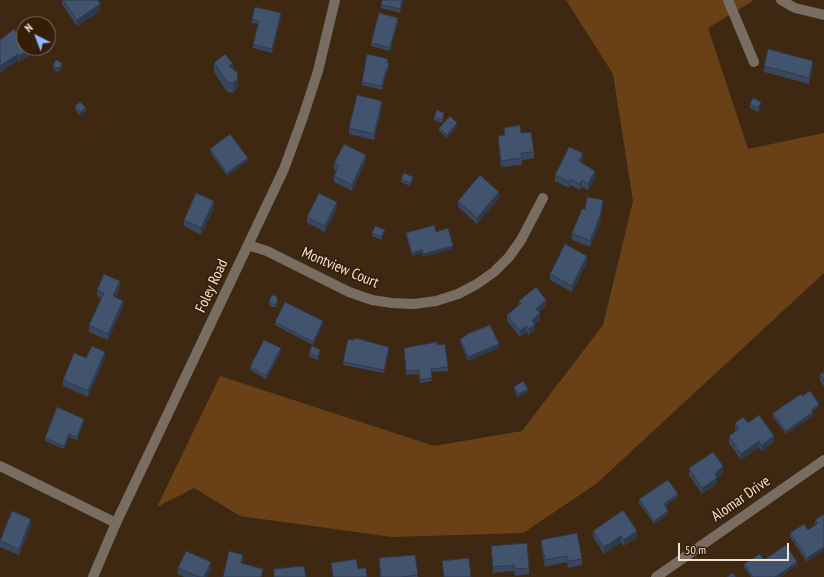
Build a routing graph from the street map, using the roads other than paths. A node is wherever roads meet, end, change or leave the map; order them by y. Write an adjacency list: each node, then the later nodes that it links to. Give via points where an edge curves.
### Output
1 (335, 0): 7 (street, Foley Road, via 318,71 303,117 284,169)
2 (728, 0): 5 (street)
3 (781, 0): 4 (street, via 795,8)
4 (824, 15)
5 (754, 62)
6 (543, 198): 7 (street, Montview Court, via 521,240 494,272 458,294 414,304 372,300 349,292 267,251)
7 (248, 245): 10 (street, Foley Road)
8 (824, 460): 12 (street, Alomar Drive)
9 (0, 466): 10 (street)
10 (116, 523): 11 (street, Foley Road)
11 (93, 577)
12 (656, 577)

